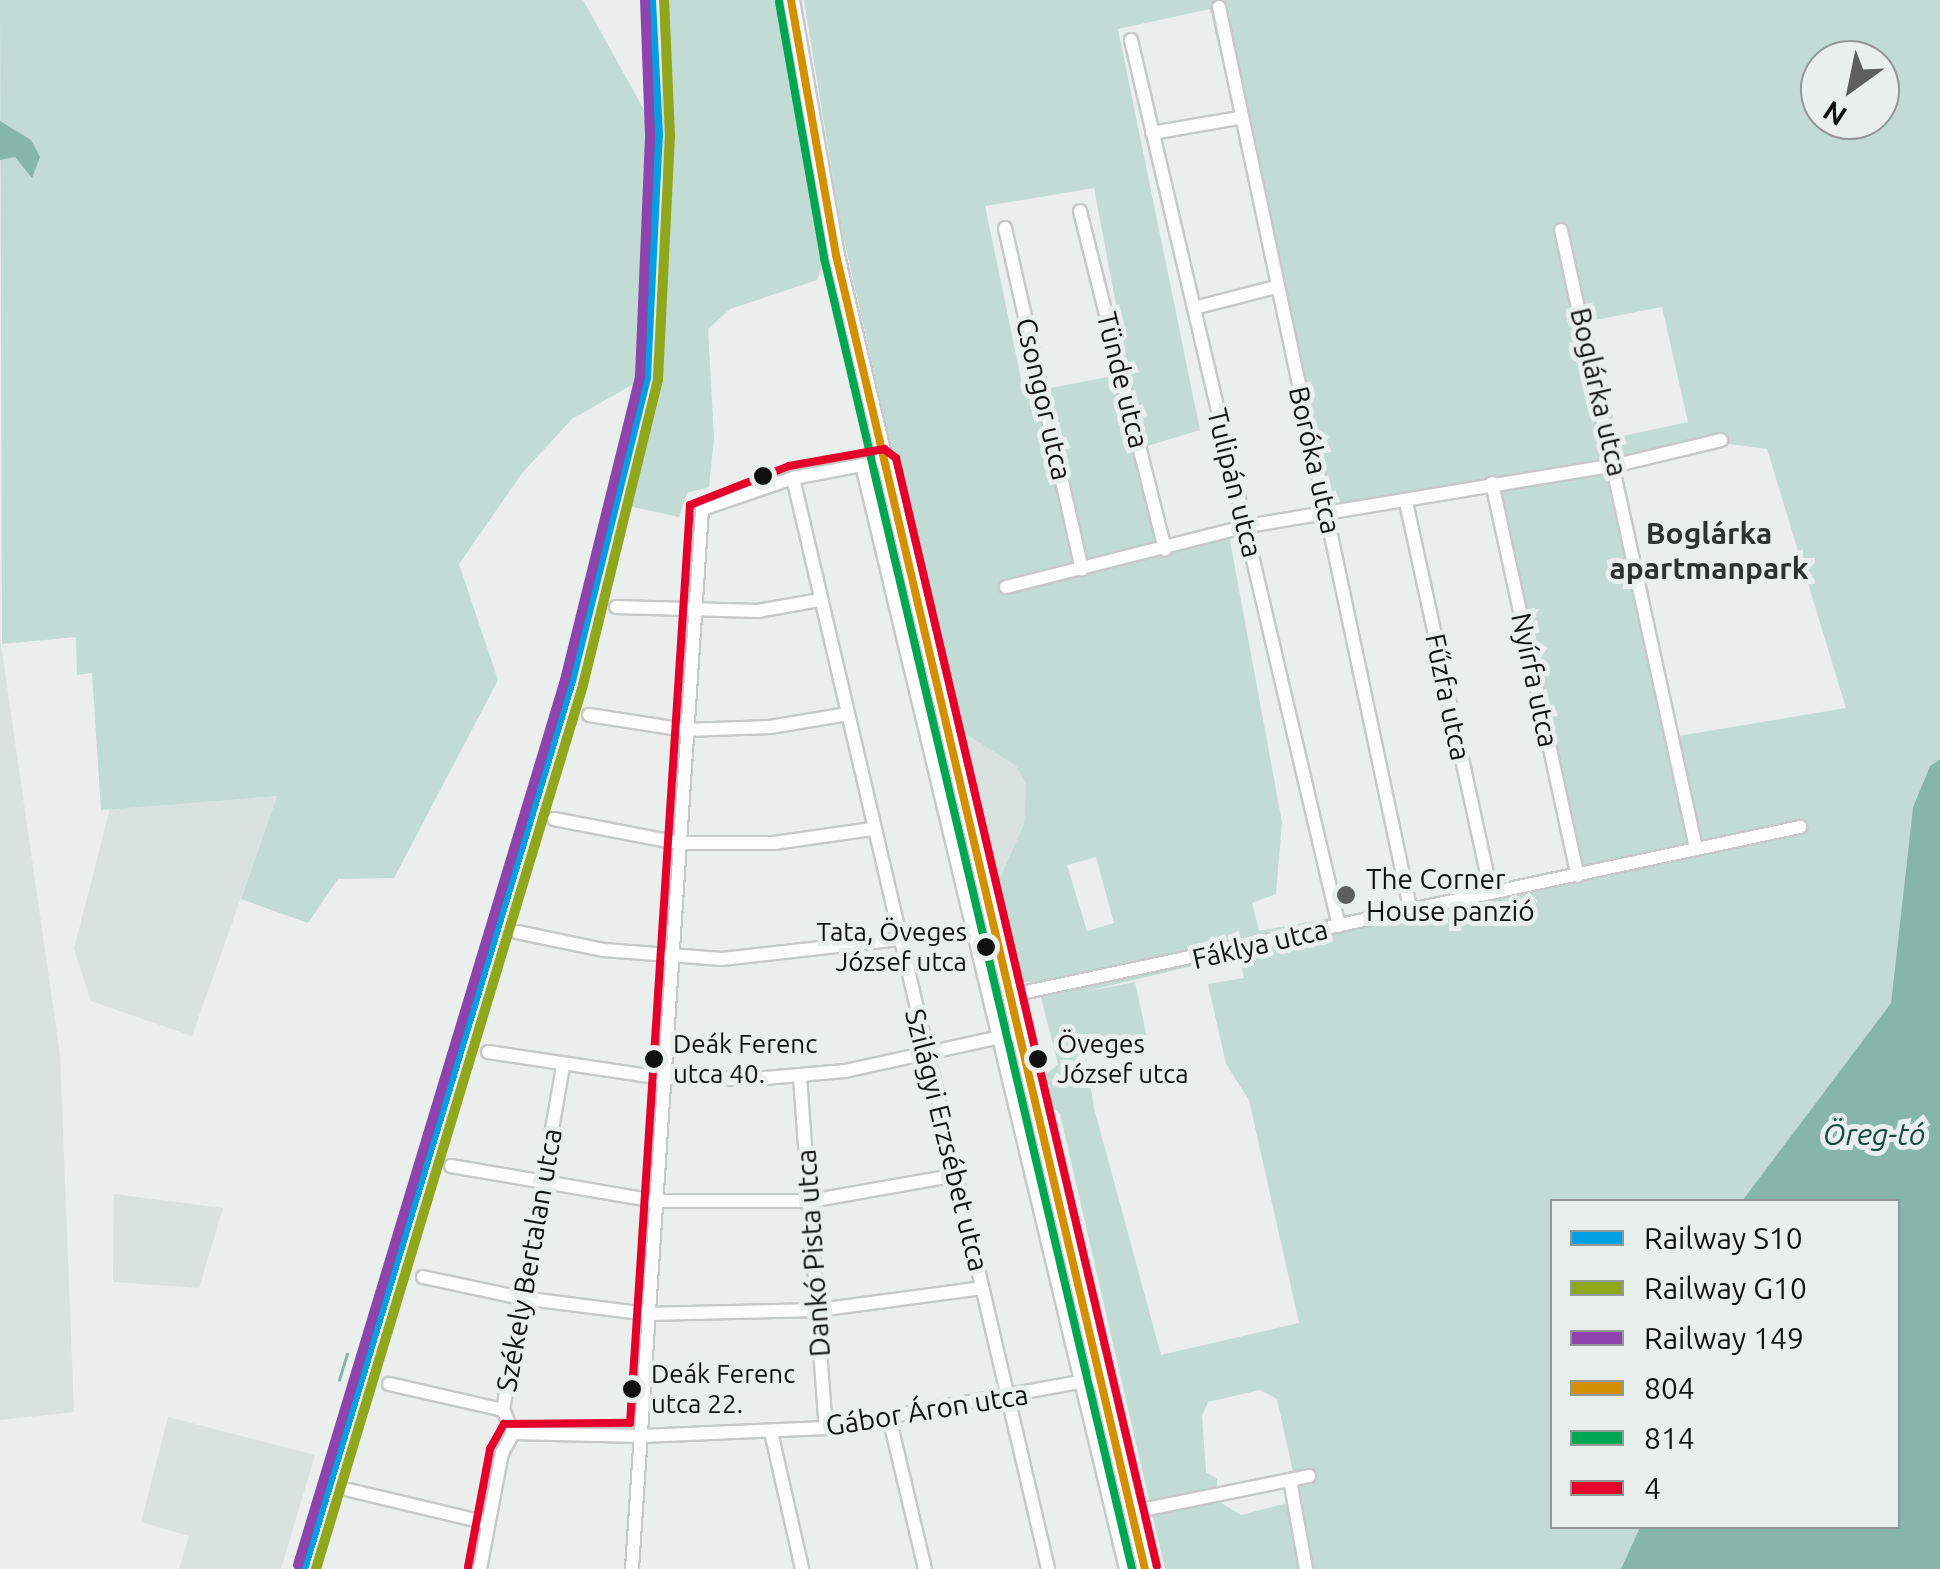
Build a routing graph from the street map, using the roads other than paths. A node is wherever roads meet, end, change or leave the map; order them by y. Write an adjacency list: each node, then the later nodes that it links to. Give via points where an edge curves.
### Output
1 (792, 0): 12 (main road, via 816,150)
2 (1219, 7): 4 (street, Boróka utca)
3 (1131, 40): 5 (street, Tulipán utca)
4 (1238, 118): 5 (street); 9 (street, Boróka utca)
5 (1152, 133): 10 (street, Tulipán utca)
6 (1080, 211): 20 (street, Tünde utca)
7 (1006, 228): 21 (street, Csongor utca)
8 (1561, 230): 14 (street, Boglárka utca)
9 (1276, 287): 10 (street); 18 (street, Boróka utca)
10 (1194, 308): 19 (street, Tulipán utca)
11 (1721, 440): 14 (street)
12 (884, 461): 13 (street); 22 (main road)
13 (862, 465): 15 (street); 23 (street)
14 (1616, 465): 16 (street); 35 (street, Boglárka utca)
15 (793, 478): 25 (street, Szilágyi Erzsébet utca); 27 (street, via 702,509)
16 (1492, 483): 17 (street); 36 (street, Nyírfa utca)
17 (1406, 502): 18 (street); 37 (street, Fűzfa utca)
18 (1326, 510): 19 (street); 38 (street, Boróka utca)
19 (1246, 526): 20 (street); 39 (street, Tulipán utca)
20 (1166, 549): 21 (street)
21 (1082, 569): 24 (street)
22 (911, 576): 23 (street); 43 (main road)
23 (890, 582): 45 (street)
24 (1006, 586)
25 (820, 600): 27 (street, via 758,611); 28 (street, Szilágyi Erzsébet utca)
26 (616, 607): 27 (street)
27 (692, 612): 30 (street)
28 (848, 714): 30 (street, via 770,727); 33 (street, Szilágyi Erzsébet utca)
29 (589, 715): 30 (street)
30 (686, 730): 34 (street)
31 (554, 819): 34 (street)
32 (1800, 827): 35 (street, Fáklya utca)
33 (872, 829): 34 (street, via 774,843); 41 (street, Szilágyi Erzsébet utca)
34 (678, 843): 42 (street)
35 (1696, 848): 36 (street, Fáklya utca)
36 (1578, 876): 37 (street, Fáklya utca)
37 (1491, 893): 38 (street, Fáklya utca)
38 (1411, 913): 39 (street, Fáklya utca)
39 (1339, 926): 43 (street, Fáklya utca)
40 (517, 932): 42 (street)
41 (900, 939): 42 (street, via 741,958); 47 (street, Szilágyi Erzsébet utca)
42 (670, 956): 49 (street)
43 (1012, 996): 44 (main road)
44 (1019, 1033): 45 (street); 61 (main road)
45 (999, 1038): 47 (street); 62 (street)
46 (488, 1052): 48 (street)
47 (926, 1056): 50 (street); 52 (street, Szilágyi Erzsébet utca)
48 (563, 1066): 49 (street); 53 (street, Székely Bertalan utca)
49 (663, 1078): 50 (street); 55 (street)
50 (800, 1078): 54 (street, Dankó Pista utca)
51 (451, 1166): 53 (street)
52 (957, 1175): 54 (street); 57 (street, Szilágyi Erzsébet utca)
53 (544, 1186): 55 (street); 58 (street, Székely Bertalan utca)
54 (810, 1200): 55 (street); 59 (street, Dankó Pista utca)
55 (656, 1201): 60 (street)
56 (424, 1276): 58 (street)
57 (983, 1288): 59 (street); 64 (street, Szilágyi Erzsébet utca)
58 (521, 1298): 60 (street); 65 (street, Székely Bertalan utca)
59 (818, 1310): 60 (street); 67 (street, Dankó Pista utca)
60 (647, 1314): 70 (street)
61 (1100, 1378): 62 (street, Gábor Áron utca); 74 (main road)
62 (1081, 1382): 64 (street, Gábor Áron utca); 81 (street)
63 (389, 1384): 65 (street)
64 (1008, 1398): 66 (street, Gábor Áron utca); 80 (street, Szilágyi Erzsébet utca)
65 (503, 1410): 69 (street, Székely Bertalan utca)
66 (890, 1421): 67 (street, Gábor Áron utca); 79 (street)
67 (826, 1428): 68 (street, Gábor Áron utca)
68 (771, 1432): 70 (street, Gábor Áron utca); 78 (street)
69 (512, 1433): 70 (street, Gábor Áron utca); 75 (street, Székely Bertalan utca)
70 (642, 1436): 77 (street)
71 (1309, 1476): 72 (street)
72 (1290, 1480): 74 (street); 83 (street)
73 (348, 1490): 75 (street)
74 (1132, 1512): 82 (main road)
75 (488, 1524): 76 (street, Székely Bertalan utca)
76 (480, 1569)
77 (632, 1569)
78 (802, 1569)
79 (924, 1569)
80 (1048, 1569)
81 (1126, 1569)
82 (1145, 1569)
83 (1306, 1569)

